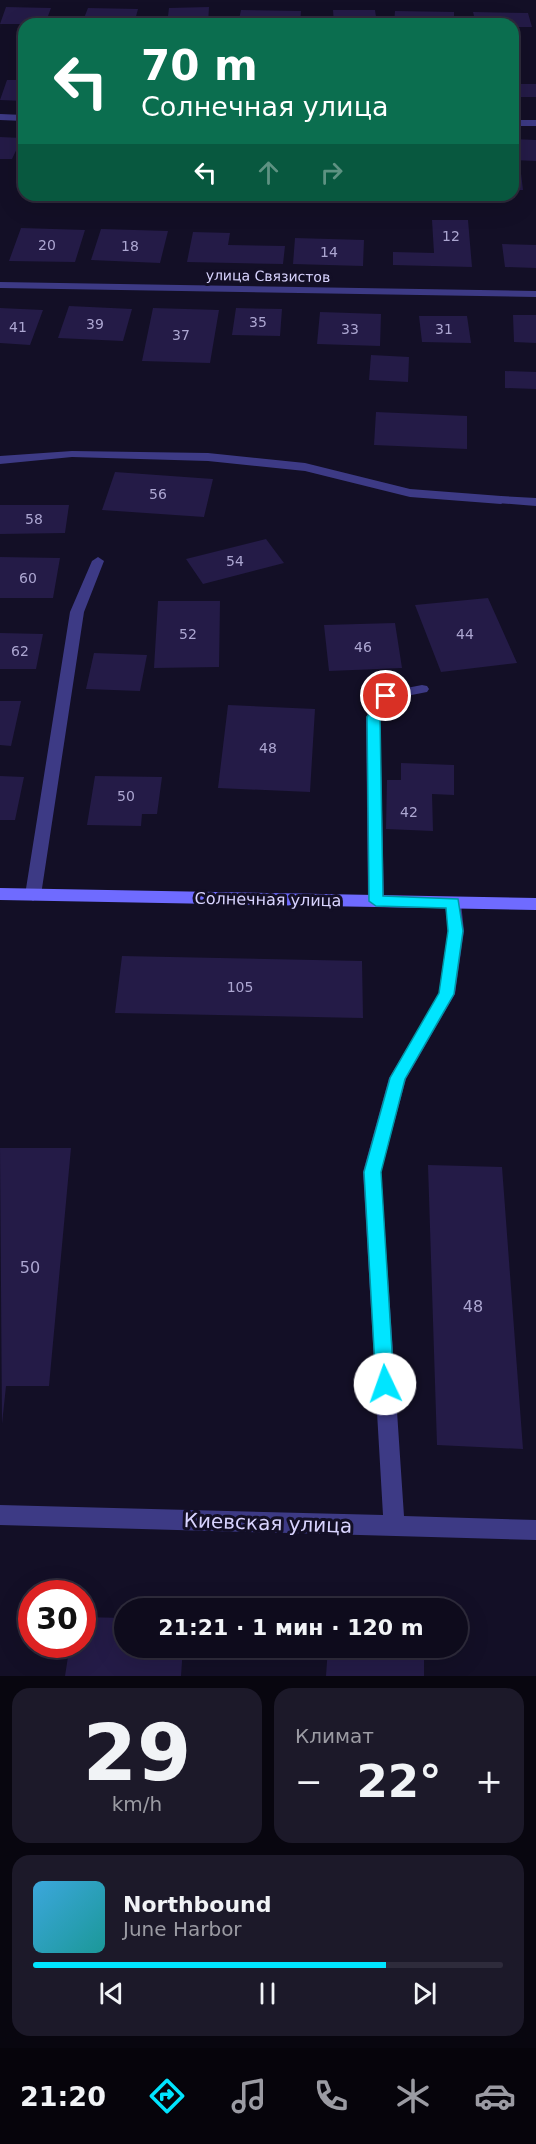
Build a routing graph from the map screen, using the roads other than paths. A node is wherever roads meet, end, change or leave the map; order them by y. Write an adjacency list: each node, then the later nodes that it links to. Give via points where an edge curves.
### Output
1 (0, 117): 2 (street)
2 (18, 118)
3 (519, 123): 4 (street)
4 (536, 123)
5 (0, 285): 6 (street, улица Связистов)
6 (536, 294)
7 (0, 460): 8 (street, via 72,454 208,457 304,467 410,493)
8 (536, 502)
9 (98, 561): 12 (street, via 77,612)
10 (422, 689): 13 (street, via 386,696 373,717)
11 (0, 894): 12 (main road, Солнечная улица)
12 (33, 895): 13 (main road, Солнечная улица)
13 (376, 901): 14 (main road, Солнечная улица)
14 (453, 903): 15 (main road, Солнечная улица); 17 (street, via 456,931 447,994 398,1078 372,1172)
15 (536, 904)
16 (0, 1515): 17 (street, Киевская улица)
17 (394, 1526): 18 (street, Киевская улица)
18 (536, 1530)

